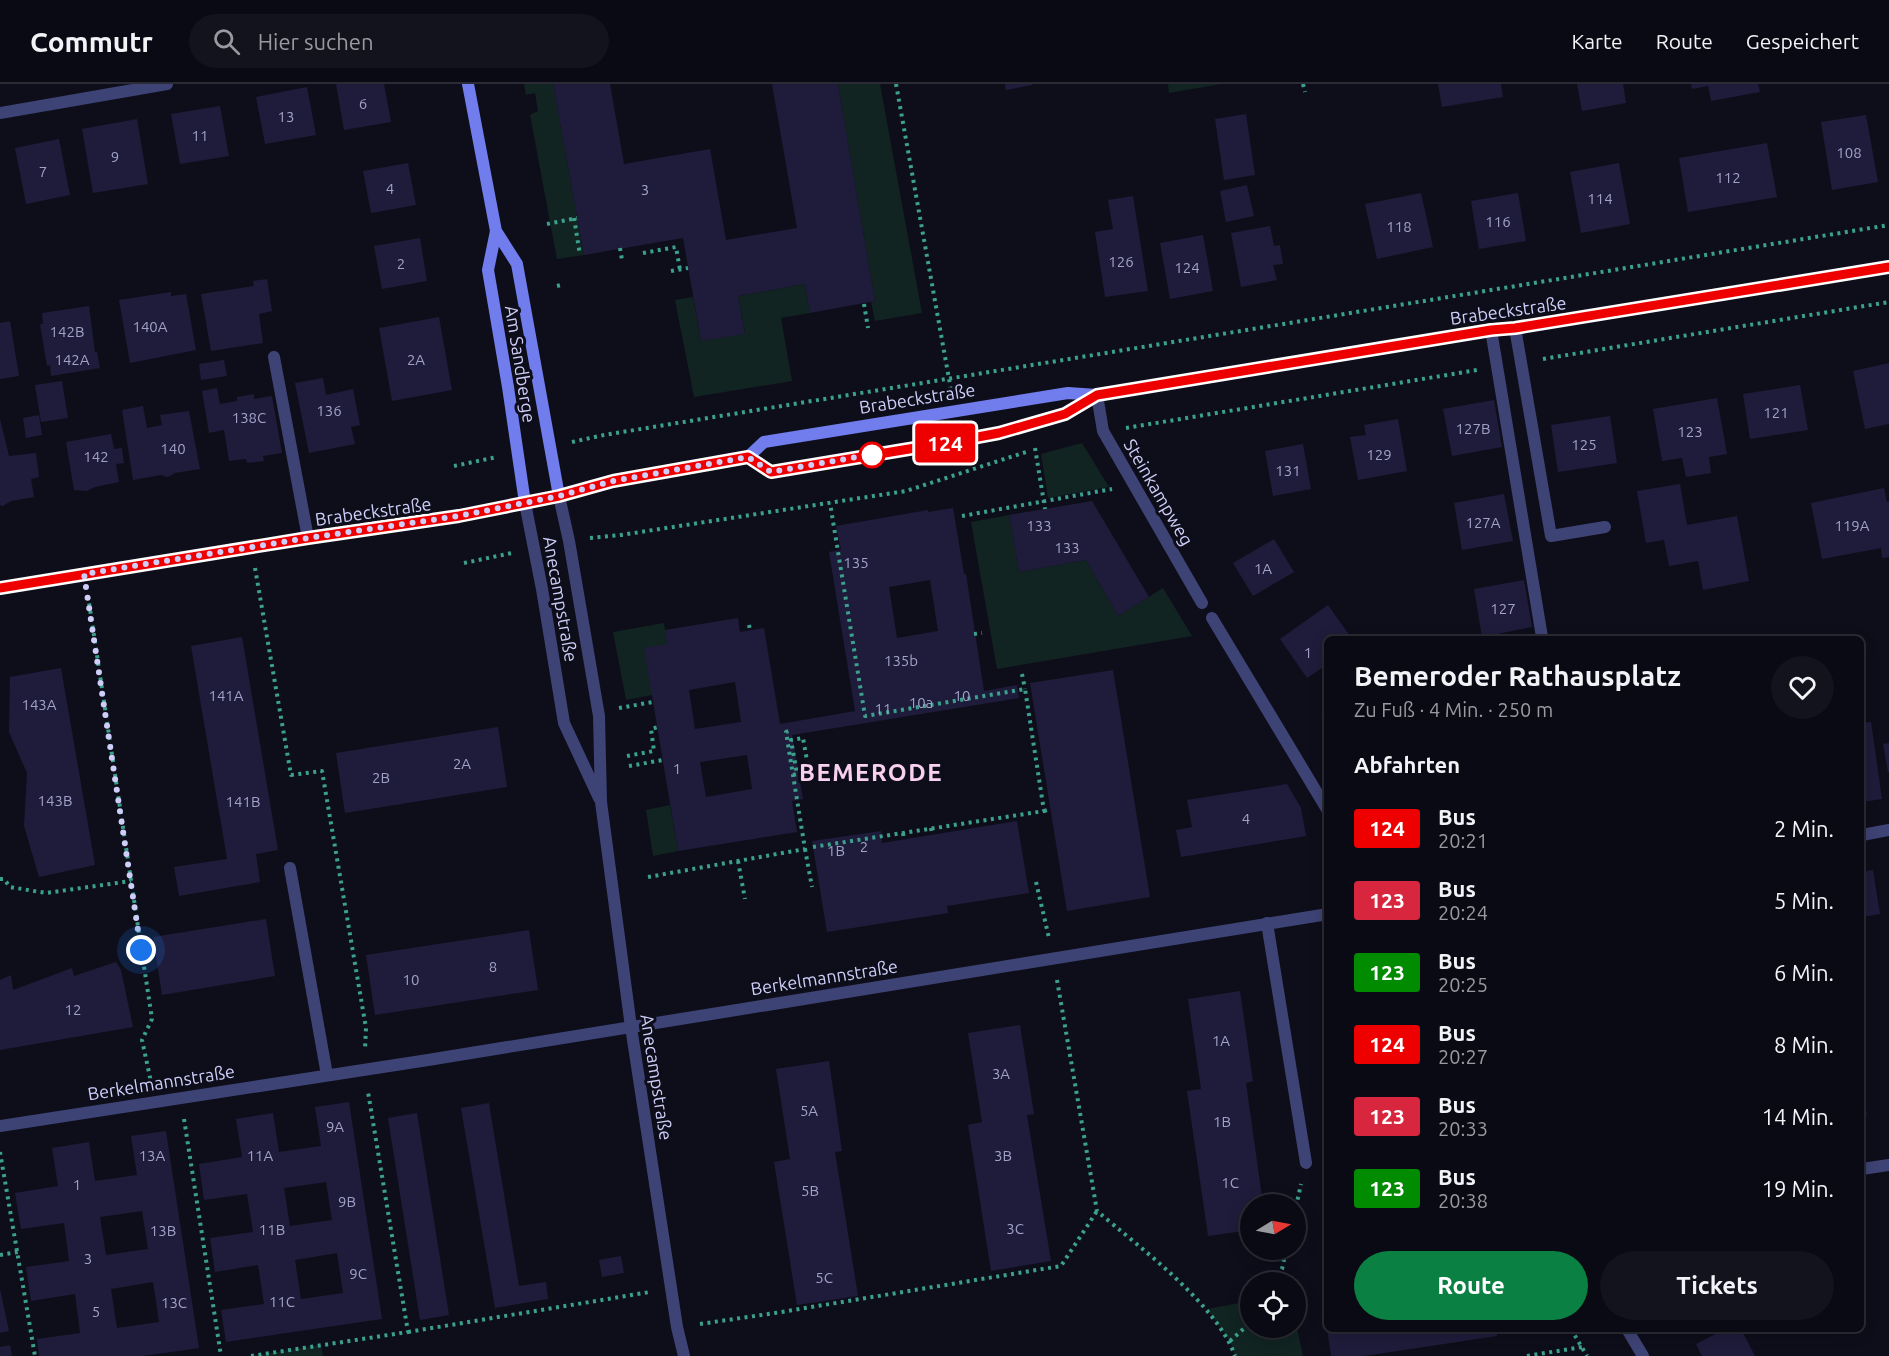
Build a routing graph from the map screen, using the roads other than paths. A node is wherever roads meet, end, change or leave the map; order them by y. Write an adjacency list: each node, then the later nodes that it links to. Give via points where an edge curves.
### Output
1 (166, 84): 3 (street)
2 (468, 84): 4 (main road, Am Sandberge)
3 (0, 113)
4 (496, 231): 11 (main road, Am Sandberge, via 518,264); 12 (main road, Am Sandberge, via 488,270)
5 (1889, 267): 6 (main road, Brabeckstraße)
6 (1515, 328): 7 (main road, Brabeckstraße); 13 (street, via 1551,536)
7 (1491, 330): 9 (main road, Brabeckstraße); 18 (street)
8 (274, 357): 14 (street)
9 (1097, 395): 10 (main road, Brabeckstraße, via 1068,393 764,442); 10 (main road, Brabeckstraße, via 1065,414 951,442 771,472); 16 (street, Steinkampweg, via 1103,431)
10 (748, 457): 11 (main road, Brabeckstraße, via 613,481)
11 (559, 496): 12 (main road, Brabeckstraße); 19 (street, Anecampstraße, via 599,716)
12 (525, 502): 14 (main road, Brabeckstraße, via 459,516); 19 (street, Anecampstraße, via 564,723)
13 (1605, 527)
14 (308, 538): 15 (main road, Brabeckstraße)
15 (0, 588)
16 (1202, 603)
17 (1212, 618): 20 (street)
18 (1542, 636)
19 (601, 802): 26 (street, Anecampstraße)
20 (1324, 804)
21 (1889, 830): 22 (street)
22 (1864, 835)
23 (290, 868): 27 (street)
24 (1324, 915): 25 (street, Berkelmannstraße)
25 (1267, 923): 26 (street, Berkelmannstraße); 29 (street)
26 (631, 1027): 27 (street, Berkelmannstraße); 33 (street, Anecampstraße)
27 (327, 1075): 28 (street, Berkelmannstraße)
28 (0, 1125)
29 (1306, 1163)
30 (1889, 1165): 31 (street)
31 (1864, 1169)
32 (1629, 1332): 34 (street)
33 (684, 1356)
34 (1643, 1356)

